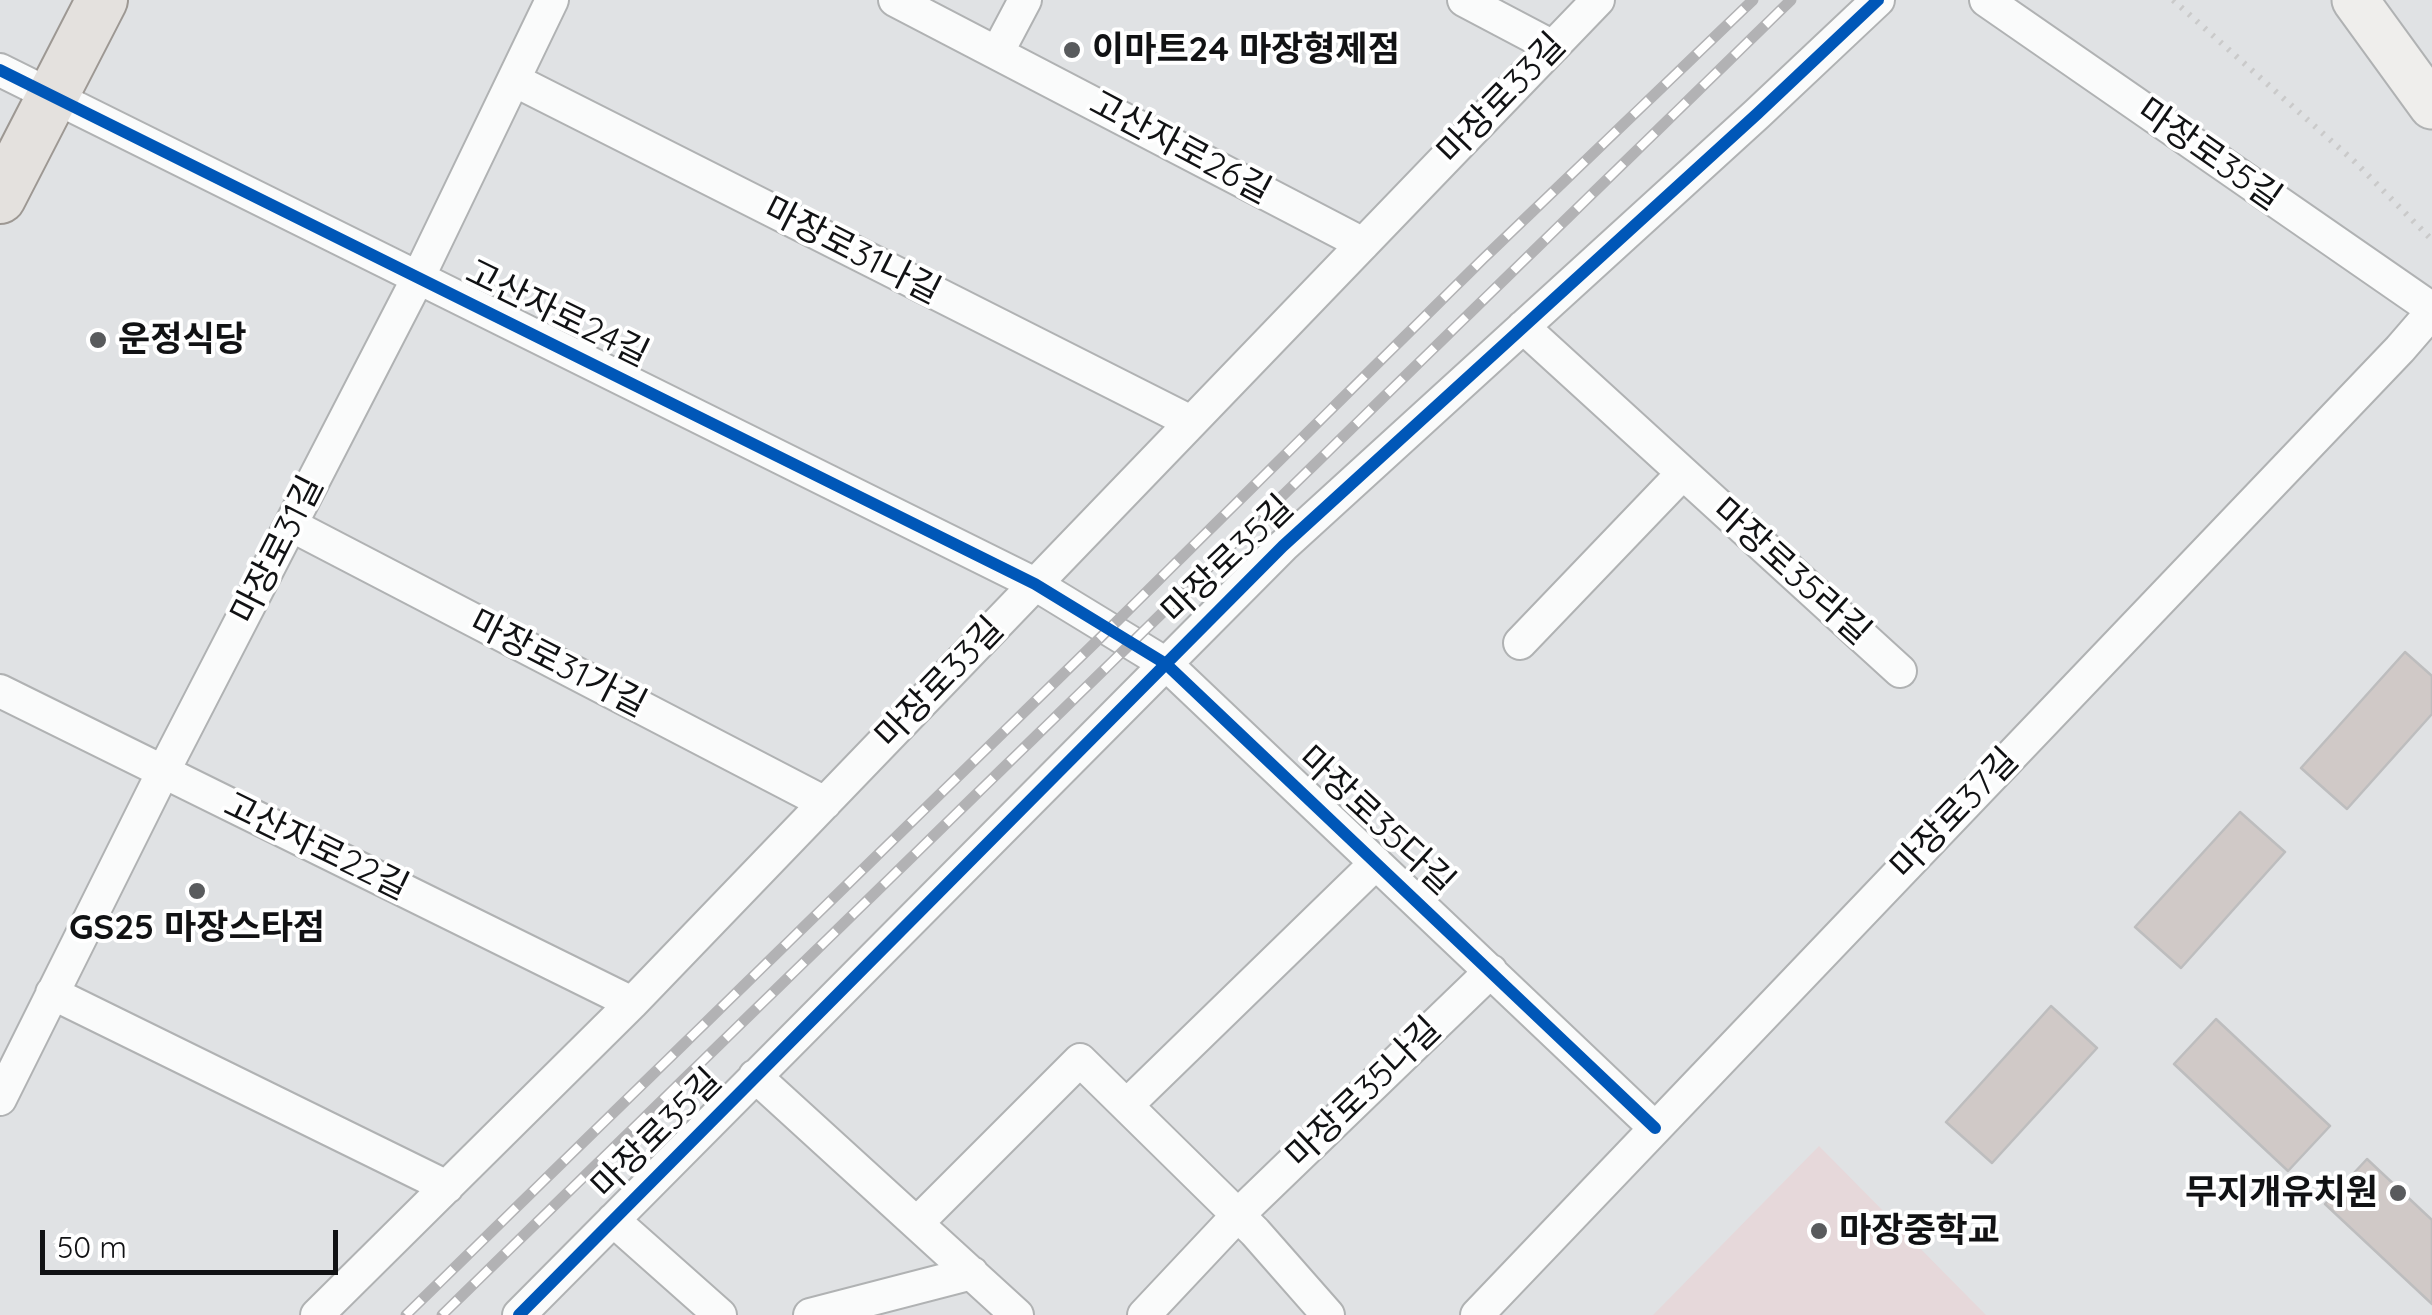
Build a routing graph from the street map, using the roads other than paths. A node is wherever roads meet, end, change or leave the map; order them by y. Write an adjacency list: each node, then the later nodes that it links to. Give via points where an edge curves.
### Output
1 (102, 0): 14 (main road)
2 (552, 0): 13 (street, 마장로31길)
3 (895, 0): 11 (street, 고산자로26길)
4 (1025, 0): 11 (street)
5 (1464, 0): 10 (street)
6 (1598, 0): 10 (street, 마장로33길)
7 (1878, 0): 20 (street, 마장로35길)
8 (1986, 0): 19 (street, 마장로35길)
9 (2356, 0): 15 (main road)
10 (1553, 47): 17 (street, 마장로33길)
11 (997, 53): 17 (street, 고산자로26길)
12 (0, 70): 14 (street, 고산자로24길)
13 (514, 80): 18 (street, 마장로31길); 21 (street, 마장로31나길)
14 (53, 96): 16 (main road); 18 (street, 고산자로24길)
15 (2432, 106)
16 (0, 198)
17 (1363, 244): 21 (street, 마장로33길)
18 (418, 278): 23 (street, 마장로31길); 24 (street, 고산자로24길)
19 (2432, 310): 38 (street, 마장로37길)
20 (1523, 327): 22 (street, 마장로35라길); 26 (street, 마장로35길, via 1283,546)
21 (1191, 422): 24 (street, 마장로33길)
22 (1682, 473): 25 (street, 마장로35라길); 27 (street, 마장로35라길)
23 (291, 525): 29 (street, 마장로31길); 30 (street, 마장로31가길)
24 (1036, 584): 26 (street, 마장로35다길); 30 (street, 마장로33길)
25 (1520, 643)
26 (1166, 664): 31 (street, 마장로35다길); 35 (street, 마장로35길)
27 (1900, 671)
28 (0, 691): 29 (street, 고산자로22길)
29 (163, 772): 33 (street, 마장로31길); 34 (street, 고산자로22길)
30 (825, 802): 34 (street, 마장로33길)
31 (1376, 862): 32 (street, 마장로35다길); 37 (street)
32 (1491, 971): 38 (street, 마장로35다길); 40 (street, 마장로35나길)
33 (52, 993): 36 (street, 마장로31길); 39 (street)
34 (632, 1004): 39 (street, 마장로33길)
35 (756, 1076): 41 (street, 마장로35길); 42 (street)
36 (0, 1099)
37 (1127, 1105): 40 (street); 42 (street, via 1080,1060)
38 (1656, 1128): 51 (street, 마장로37길)
39 (446, 1186): 44 (street, 마장로33길)
40 (1238, 1215): 49 (street, 마장로35나길); 50 (street)
41 (613, 1220): 45 (street, 마장로35길); 46 (street, 마장로35길)
42 (917, 1223): 43 (street)
43 (972, 1273): 47 (street); 48 (street)
44 (317, 1315)
45 (519, 1315)
46 (720, 1315)
47 (810, 1315)
48 (1017, 1315)
49 (1144, 1315)
50 (1328, 1315)
51 (1477, 1315)

